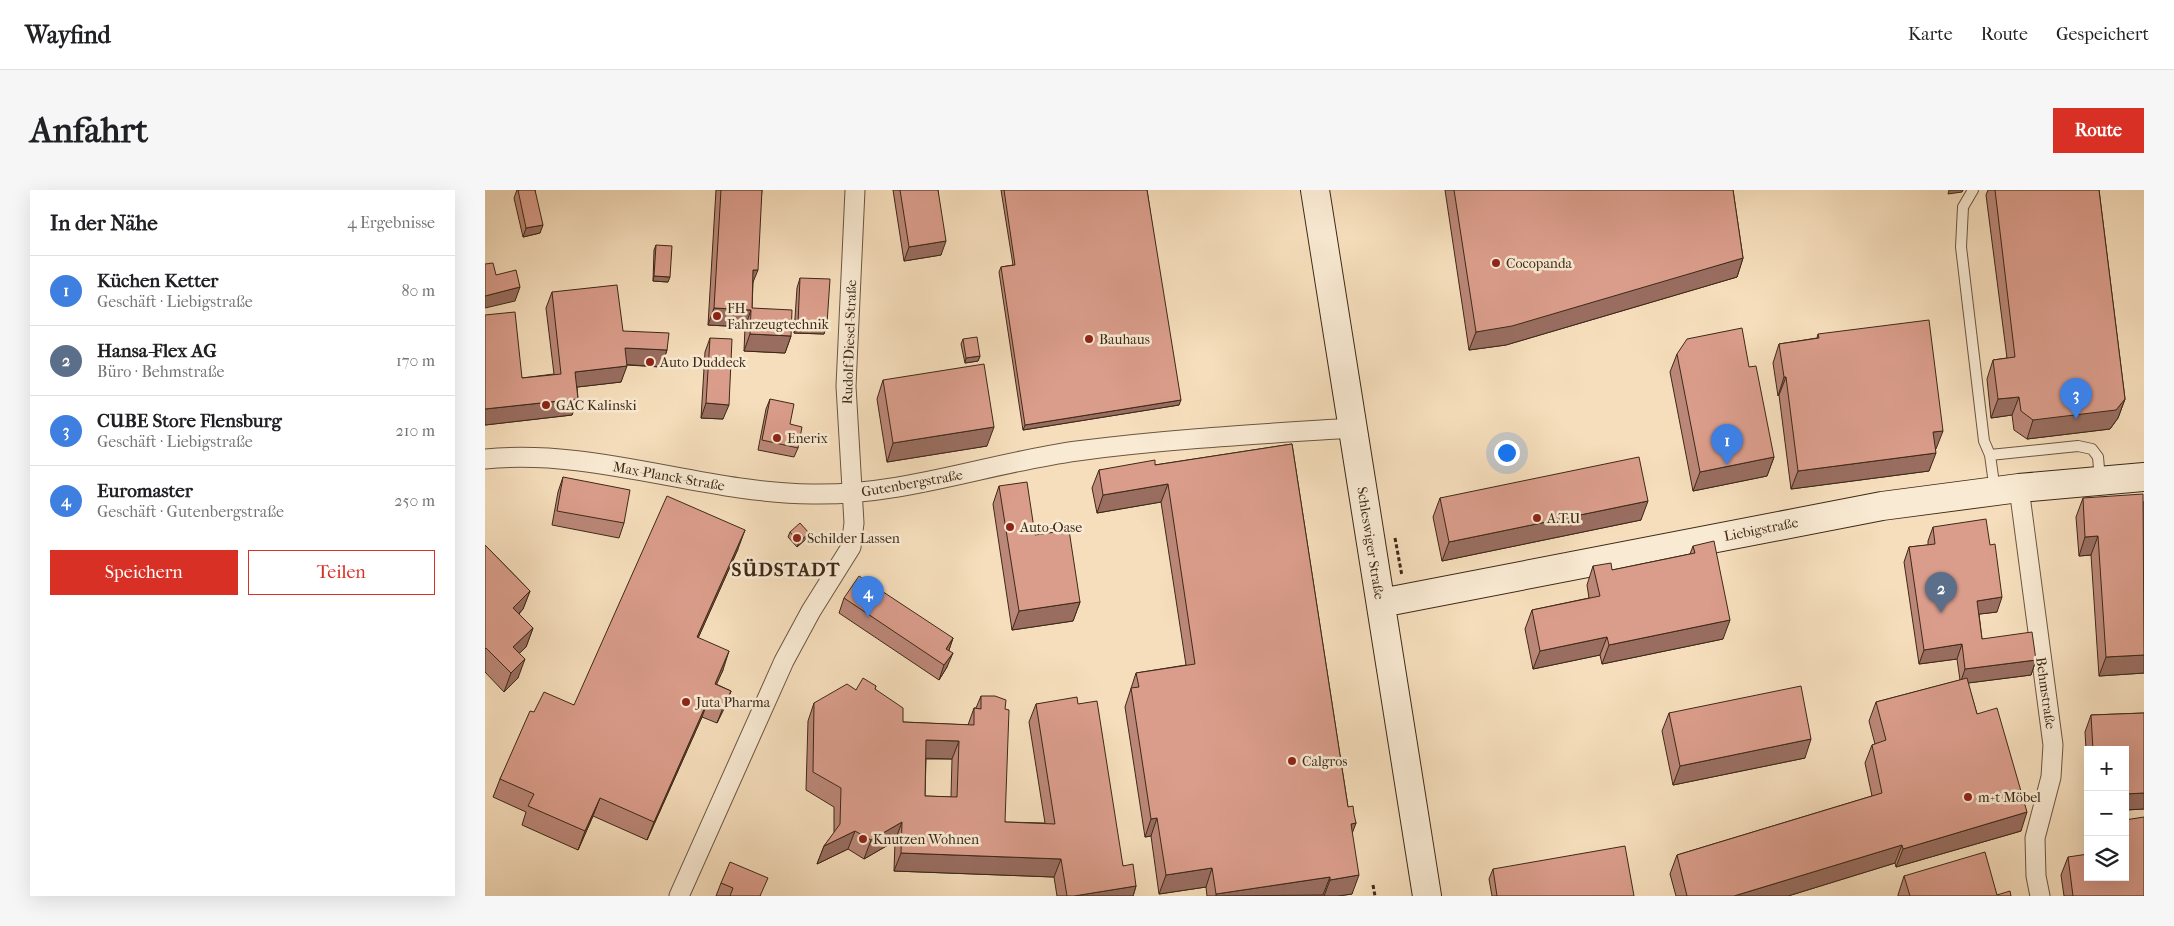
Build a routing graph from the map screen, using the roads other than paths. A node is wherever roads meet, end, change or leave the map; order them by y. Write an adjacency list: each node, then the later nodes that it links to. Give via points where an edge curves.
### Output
1 (855, 190): 10 (street, Rudolf-Diesel-Straße, via 846,386)
2 (1315, 190): 4 (street, Schleswiger Straße)
3 (1973, 190): 5 (lane, via 1963,207 1961,247 1984,441)
4 (1353, 428): 10 (street, Gutenbergstraße, via 1076,451 911,485); 11 (street, Schleswiger Straße)
5 (1991, 455): 8 (lane, via 2078,446 2092,449 2098,458); 9 (lane)
6 (485, 458): 10 (street, Max-Planck-Straße, via 551,457 589,461 709,485 812,494)
7 (2144, 477): 8 (street, Liebigstraße)
8 (2100, 481): 9 (street, Liebigstraße)
9 (2007, 490): 11 (street, Liebigstraße, via 1882,506); 14 (street, Behmstraße, via 2053,745 2051,777 2035,838)
10 (852, 493): 12 (street, Gutenbergstraße, via 854,523 851,547 784,661)
11 (1381, 603): 13 (street, Schleswiger Straße)
12 (679, 896)
13 (1427, 896)
14 (2039, 896)

